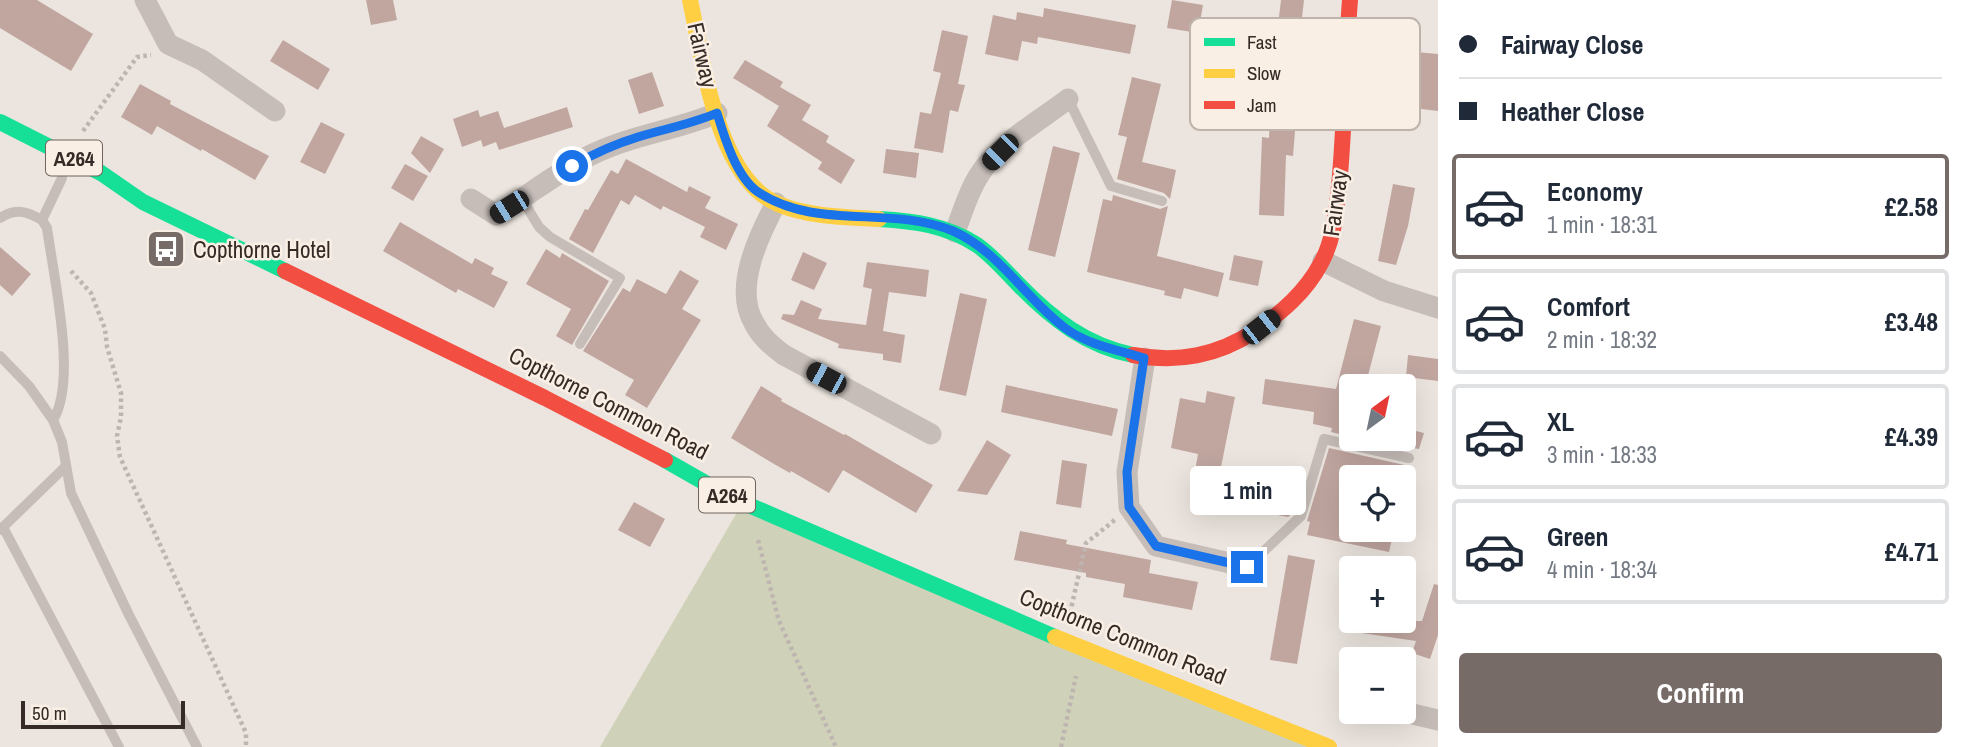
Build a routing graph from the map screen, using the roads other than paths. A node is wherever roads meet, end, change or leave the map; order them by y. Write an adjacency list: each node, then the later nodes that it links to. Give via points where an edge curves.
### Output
1 (145, 0): 6 (street, via 169,44 256,87)
2 (690, 0): 7 (main road, Fairway)
3 (1350, 0): 4 (main road, Fairway)
4 (1349, 18)
5 (1068, 99): 14 (lane, via 1111,186); 19 (street, via 1016,135 984,168)
6 (275, 111)
7 (717, 113): 13 (street, via 593,154); 16 (main road, Fairway, via 730,154 754,190)
8 (0, 122): 15 (main road, Copthorne Common Road / A264, via 101,173)
9 (1343, 130): 20 (main road, Fairway, via 1333,234)
10 (61, 177): 18 (lane)
11 (107, 195): 15 (main road, Copthorne Common Road / A264)
12 (471, 199): 13 (street, via 496,215)
13 (522, 199): 22 (lane, via 550,237 620,278)
14 (1162, 201)
15 (143, 202): 35 (main road, Copthorne Common Road / A264, via 545,398 730,497 1082,649)
16 (776, 203): 19 (main road, Fairway, via 804,212 929,222); 26 (street, via 758,237 750,272 746,294 752,321 784,355)
17 (0, 218): 18 (lane, via 19,211)
18 (42, 220): 25 (lane, via 47,228 63,351 64,388)
19 (955, 232): 24 (main road, Fairway, via 991,256 1068,330)
20 (1322, 261): 21 (street, via 1384,291); 24 (main road, Fairway, via 1290,304 1230,346 1188,357)
21 (1438, 308)
22 (580, 344)
23 (0, 356): 25 (lane)
24 (1144, 358): 30 (street, via 1127,472 1129,507 1156,546)
25 (53, 420): 28 (lane)
26 (931, 434)
27 (1409, 458): 30 (lane, via 1324,439 1301,516)
28 (66, 466): 29 (lane); 34 (lane, via 71,494)
29 (1, 528): 33 (lane)
30 (1247, 567)
31 (1416, 715): 32 (street)
32 (1438, 720)
33 (118, 747)
34 (197, 747)
35 (1329, 747)

